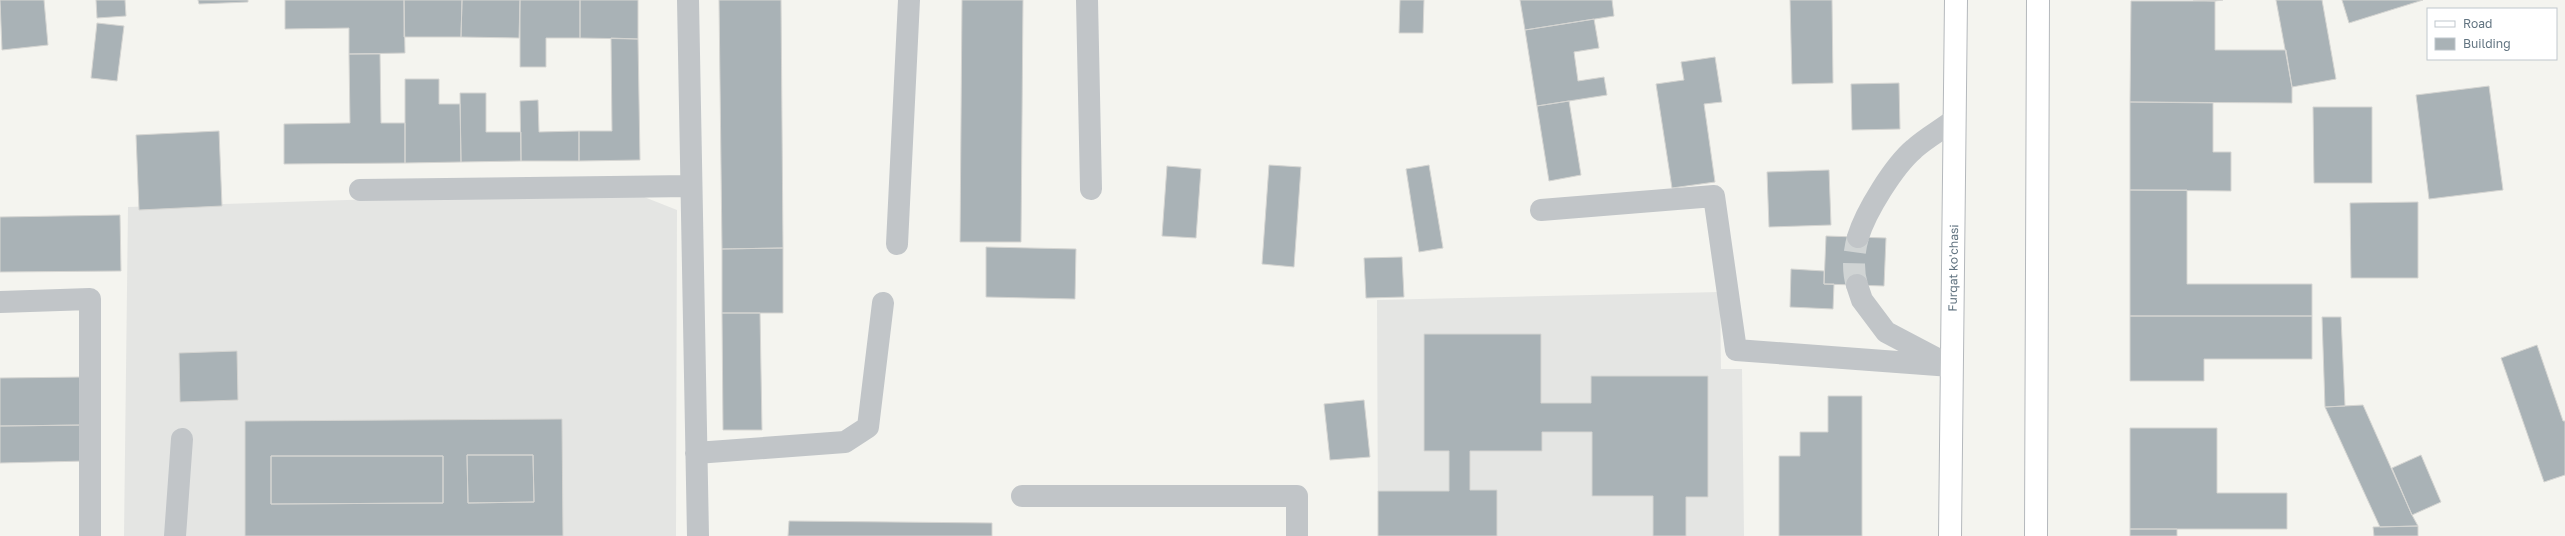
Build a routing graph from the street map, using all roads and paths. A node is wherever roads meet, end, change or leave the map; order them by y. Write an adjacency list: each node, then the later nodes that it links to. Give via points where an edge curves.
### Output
1 (688, 0): 7 (lane)
2 (909, 0): 12 (lane)
3 (1087, 0): 8 (lane)
4 (1956, 0): 6 (main road, Furqat ko'chasi)
5 (2038, 0): 25 (main road)
6 (1954, 120): 11 (lane, via 1913,149 1890,178 1864,219); 16 (main road, Furqat ko'chasi)
7 (691, 186): 9 (lane); 18 (lane)
8 (1091, 188)
9 (360, 190)
10 (1541, 210): 16 (lane, via 1714,196 1736,350)
11 (1858, 236)
12 (897, 244)
13 (1856, 285): 16 (lane, via 1862,300 1886,332)
14 (0, 302): 20 (lane, via 90,299)
15 (883, 303): 18 (lane, via 868,427 845,442)
16 (1951, 366): 24 (main road, Furqat ko'chasi)
17 (182, 439): 21 (lane)
18 (696, 453): 22 (lane)
19 (1022, 496): 23 (lane, via 1297,496)
20 (90, 536)
21 (175, 536)
22 (698, 536)
23 (1297, 536)
24 (1950, 536)
25 (2036, 536)

